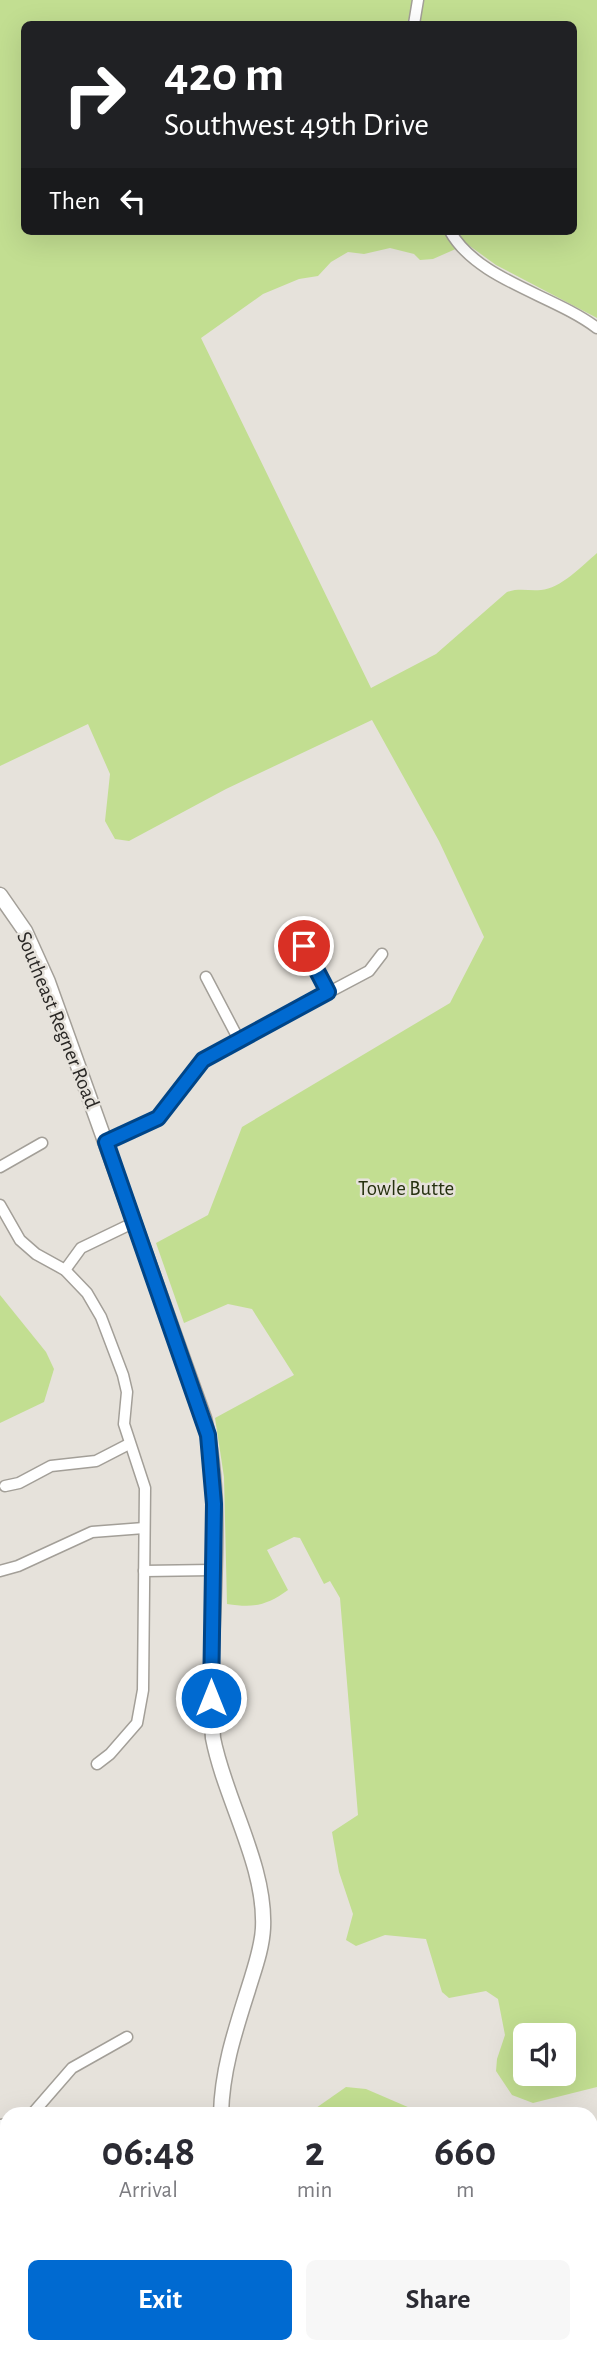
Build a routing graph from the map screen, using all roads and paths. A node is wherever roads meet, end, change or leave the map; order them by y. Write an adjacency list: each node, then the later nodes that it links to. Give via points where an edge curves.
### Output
1 (418, 0): 2 (street)
2 (414, 21)
3 (453, 235): 4 (street, via 467,254 578,313)
4 (597, 328)
5 (4, 900): 11 (main road, Southeast Regner Road, via 48,982)
6 (294, 928): 9 (street)
7 (382, 954): 9 (street, via 369,971)
8 (206, 977): 10 (street)
9 (328, 992): 10 (street)
10 (239, 1040): 11 (street, via 203,1060 158,1118)
11 (106, 1142): 15 (main road, Southeast Regner Road)
12 (42, 1143): 13 (street)
13 (0, 1167)
14 (0, 1205): 16 (street, via 20,1240)
15 (135, 1222): 16 (street, via 82,1248); 20 (main road, Southeast Regner Road, via 208,1435 213,1471)
16 (65, 1270): 17 (street, via 101,1317 123,1375)
17 (129, 1444): 18 (street, via 96,1461 51,1466); 19 (street, via 143,1479)
18 (5, 1486)
19 (144, 1528): 21 (street, via 92,1532); 22 (street)
20 (213, 1570): 22 (street); 26 (main road, Southeast Regner Road, via 213,1738 258,1879 264,1912 261,1945 226,2061)
21 (0, 1571)
22 (144, 1571): 23 (street, via 140,1726)
23 (97, 1764)
24 (127, 2037): 25 (street, via 72,2068)
25 (38, 2107)
26 (223, 2107)

